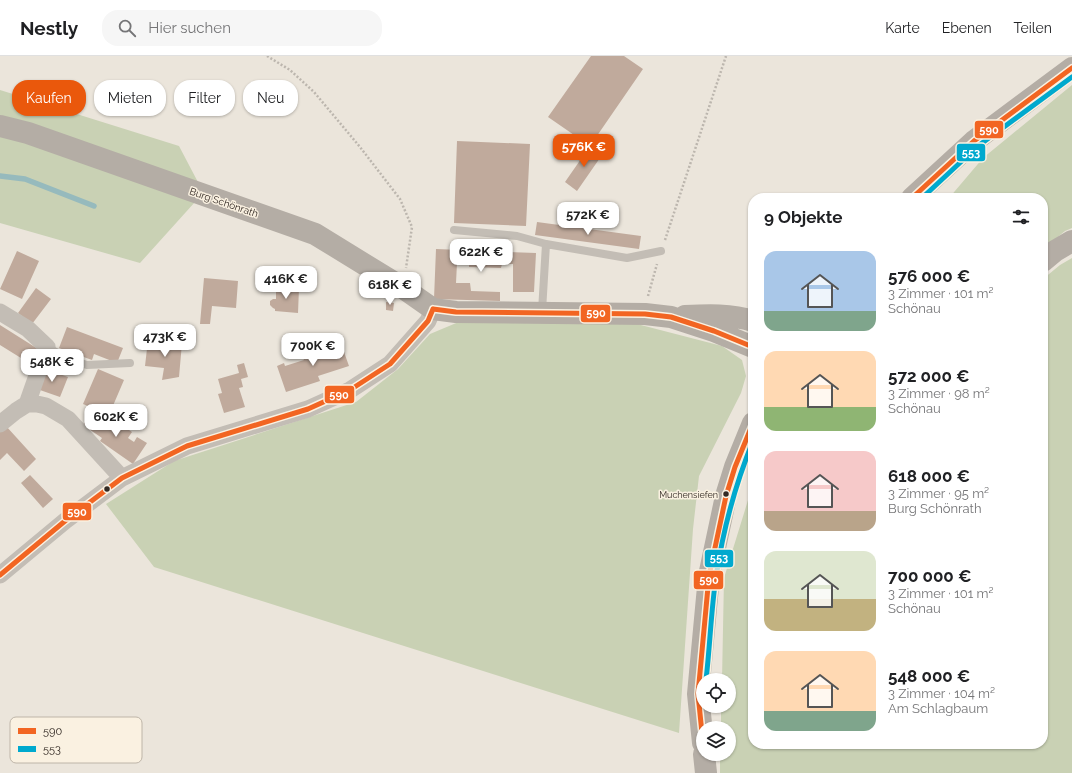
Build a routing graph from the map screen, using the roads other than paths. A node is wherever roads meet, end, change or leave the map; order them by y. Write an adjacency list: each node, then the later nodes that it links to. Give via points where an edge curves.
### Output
1 (1072, 68): 3 (street, via 974,141)
2 (0, 126): 9 (street, Burg Schönrath, via 314,234)
3 (918, 193)
4 (454, 230): 6 (lane, via 517,236)
5 (1072, 241): 8 (street)
6 (546, 244): 7 (lane, via 627,258); 12 (lane)
7 (661, 251)
8 (1048, 257)
9 (433, 309): 12 (street); 24 (street, via 428,321 390,364 350,390 308,409 187,446)
10 (748, 310): 13 (street)
11 (0, 312): 17 (street, via 28,329)
12 (542, 314): 14 (street, via 645,314)
13 (709, 314): 14 (street); 15 (street)
14 (671, 317): 16 (street)
15 (748, 320)
16 (748, 345)
17 (47, 347): 18 (lane, via 68,359 87,365); 19 (street)
18 (130, 363)
19 (27, 404): 20 (street); 24 (street, via 46,406 68,419)
20 (0, 424)
21 (748, 435): 23 (street)
22 (748, 451): 23 (street)
23 (735, 467): 26 (street, via 726,496 709,576 698,694)
24 (122, 478): 25 (street)
25 (0, 575)
26 (701, 721)
27 (705, 761): 28 (street)
28 (706, 773)

